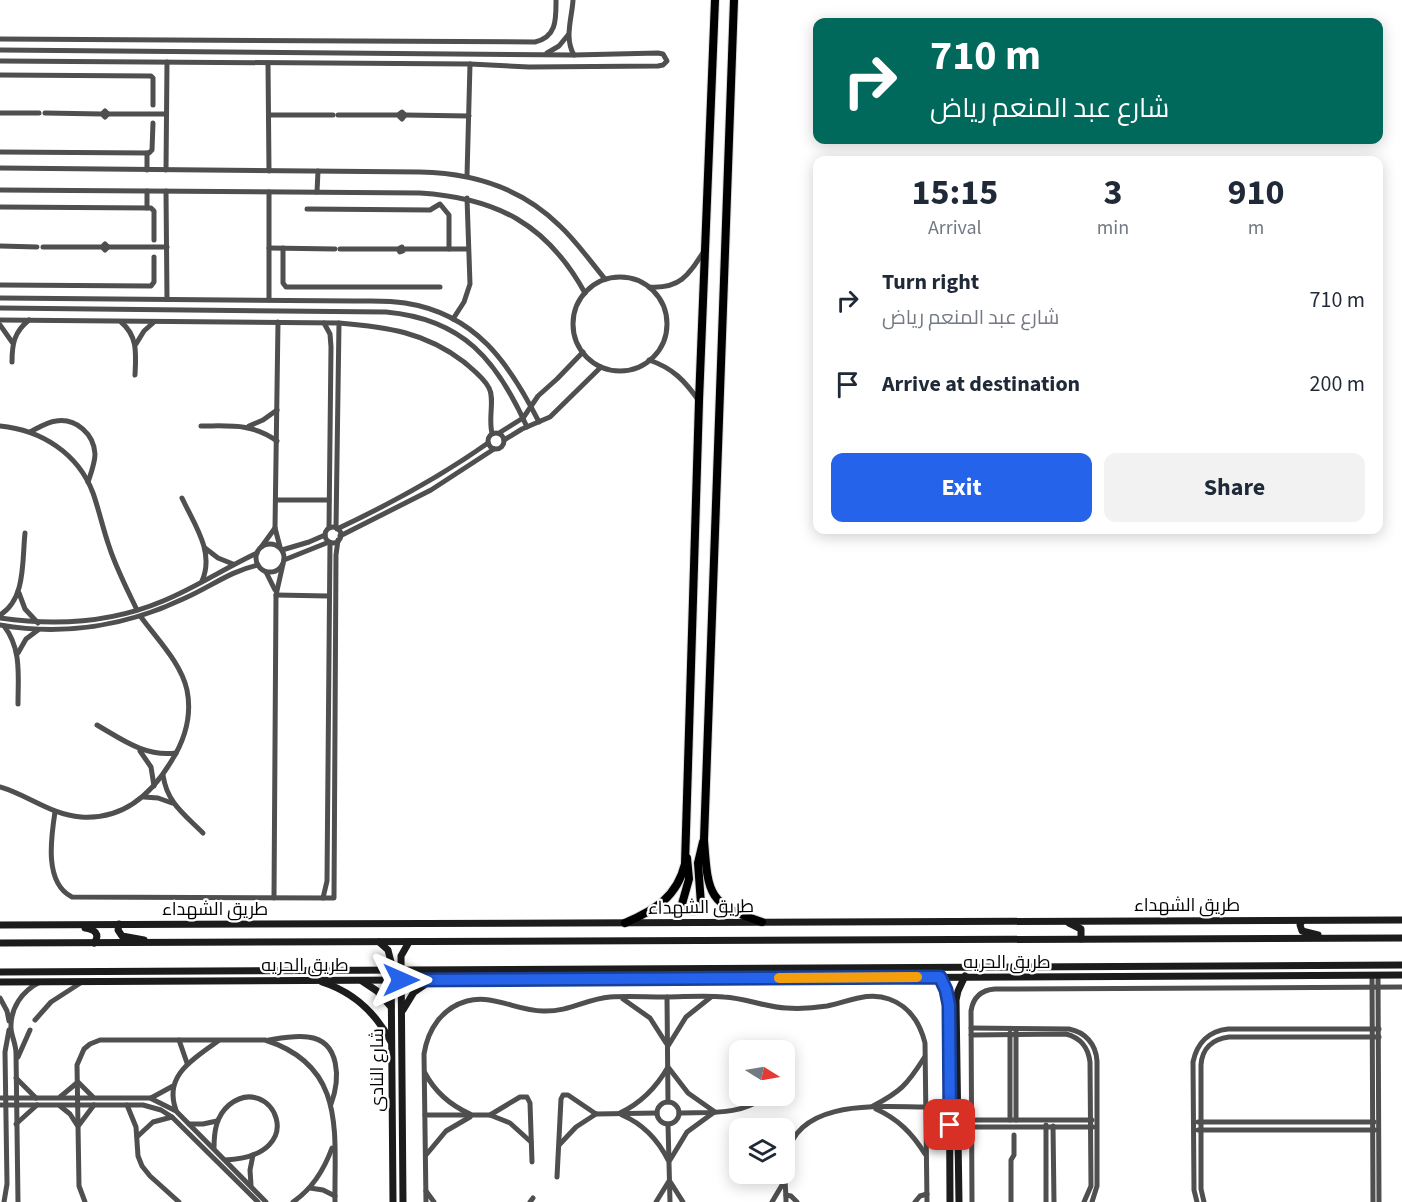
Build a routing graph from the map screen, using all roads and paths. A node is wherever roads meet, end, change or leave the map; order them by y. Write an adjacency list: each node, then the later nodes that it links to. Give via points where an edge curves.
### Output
1 (556, 0): 6 (street, via 552,32 535,42)
2 (573, 0): 5 (street)
3 (715, 0): 49 (main road)
4 (734, 0): 134 (main road)
5 (568, 35): 10 (street); 11 (street)
6 (0, 39)
7 (0, 50): 8 (street)
8 (222, 51): 9 (street); 14 (street)
9 (462, 52): 10 (street); 16 (street)
10 (546, 54): 11 (street)
11 (574, 55): 17 (street, via 661,54 666,61 663,66 640,67)
12 (0, 61): 13 (street)
13 (167, 62): 14 (street); 21 (street)
14 (222, 63): 15 (street)
15 (268, 63): 16 (street); 22 (street)
16 (462, 64): 17 (street)
17 (470, 64): 23 (street)
18 (0, 75): 19 (street, via 151,76)
19 (153, 105)
20 (0, 113): 21 (street)
21 (166, 114): 29 (street)
22 (269, 115): 23 (street); 30 (street)
23 (469, 116): 32 (street)
24 (153, 123): 26 (street, via 152,151)
25 (0, 152): 26 (street)
26 (147, 153): 28 (street)
27 (0, 168): 28 (street)
28 (147, 170): 29 (street)
29 (166, 170): 30 (street)
30 (269, 171): 31 (street)
31 (318, 171): 32 (street); 37 (street)
32 (467, 176): 51 (street, via 504,188 547,214 569,234)
33 (0, 190): 34 (street)
34 (147, 191): 35 (street); 40 (street)
35 (166, 191): 36 (street); 44 (street)
36 (269, 192): 37 (street); 45 (street)
37 (317, 192): 38 (street, via 420,193)
38 (467, 198): 48 (street); 55 (street, via 497,208 530,227 561,255)
39 (0, 207): 40 (street)
40 (147, 208): 42 (street, via 154,211)
41 (307, 209): 47 (street, via 430,210 440,204 449,215)
42 (154, 240)
43 (0, 246): 44 (street)
44 (167, 247): 57 (street)
45 (269, 248): 46 (street); 58 (street)
46 (283, 248): 47 (street); 54 (street, via 286,287)
47 (449, 249): 48 (street)
48 (468, 249): 62 (street, via 469,290)
49 (705, 250): 53 (street, via 688,275 678,282); 80 (main road)
50 (154, 257): 52 (street, via 151,286)
51 (605, 279): 53 (street, via 626,277); 55 (street)
52 (0, 285)
53 (648, 287): 74 (street, via 662,303 666,323 662,344)
54 (440, 288)
55 (585, 292): 73 (street, via 573,322)
56 (0, 298): 57 (street)
57 (167, 299): 58 (street)
58 (269, 300): 59 (street)
59 (354, 301): 61 (street); 62 (street, via 403,303)
60 (0, 308): 61 (street)
61 (354, 311): 83 (street, via 413,315 459,336 493,366)
62 (453, 319): 78 (street, via 490,347)
63 (0, 320): 64 (street)
64 (29, 320): 65 (street); 71 (street)
65 (120, 321): 66 (street); 72 (street)
66 (154, 321): 67 (street); 72 (street)
67 (278, 322): 68 (street); 82 (street)
68 (324, 323): 69 (street); 98 (street, via 331,340)
69 (339, 323): 90 (street, via 394,329 435,343 453,354 489,388); 101 (street)
70 (0, 325): 71 (street)
71 (12, 342): 75 (street)
72 (136, 344): 77 (street)
73 (583, 352): 76 (street); 79 (street)
74 (649, 360): 76 (street, via 626,370); 80 (street, via 680,376)
75 (12, 362)
76 (601, 367): 84 (street, via 550,417)
77 (135, 375)
78 (524, 392): 79 (street); 81 (street)
79 (539, 395): 81 (street)
80 (699, 401): 135 (main road)
81 (531, 406): 83 (street); 84 (street)
82 (277, 410): 87 (street); 93 (street)
83 (523, 418): 88 (street); 91 (street)
84 (539, 422): 88 (street)
85 (0, 426): 89 (street)
86 (201, 426): 87 (street)
87 (248, 426): 93 (street)
88 (527, 427): 92 (street)
89 (30, 432): 96 (street, via 70,456); 96 (street, via 55,421 83,429 95,455)
90 (492, 433): 91 (street); 94 (street)
91 (499, 433): 92 (street)
92 (504, 440): 95 (street, via 502,446)
93 (277, 441): 99 (street)
94 (488, 443): 95 (street); 101 (street, via 404,496)
95 (494, 449): 104 (street, via 431,490)
96 (88, 482): 117 (street, via 110,549)
97 (182, 498): 106 (street)
98 (329, 500): 99 (street); 101 (street)
99 (276, 501): 100 (street)
100 (274, 528): 107 (street); 108 (street)
101 (334, 528): 103 (street); 104 (street)
102 (25, 534): 114 (street)
103 (325, 535): 105 (street); 107 (street)
104 (339, 538): 105 (street); 137 (street, via 335,895)
105 (329, 542): 109 (street); 116 (street)
106 (205, 548): 110 (street); 113 (street, via 207,565)
107 (281, 548): 108 (street, via 267,544); 109 (street)
108 (258, 551): 110 (street); 111 (street)
109 (283, 562): 112 (street, via 274,572); 115 (street)
110 (233, 564): 113 (street)
111 (258, 565): 112 (street); 118 (street)
112 (266, 571): 115 (street)
113 (202, 581): 117 (street)
114 (19, 591): 119 (street); 121 (street)
115 (276, 595): 116 (street); 136 (street)
116 (328, 596): 137 (street, via 327,880)
117 (137, 610): 121 (street)
118 (141, 616): 121 (street, via 102,626 59,630); 126 (street, via 176,664 187,691 188,722)
119 (0, 617): 121 (street)
120 (2, 626): 121 (street); 122 (street)
121 (38, 626): 122 (street)
122 (18, 653): 123 (street)
123 (18, 704)
124 (98, 725): 125 (street)
125 (139, 750): 126 (street); 129 (street, via 151,767)
126 (176, 753): 127 (street)
127 (163, 775): 129 (street); 131 (street)
128 (0, 787): 132 (street)
129 (154, 787): 130 (street)
130 (144, 797): 131 (street); 132 (street, via 108,815 81,817)
131 (172, 803): 133 (street)
132 (54, 812): 136 (street, via 53,872 56,881 72,897)
133 (203, 833)
134 (704, 840): 135 (main road, via 698,863 701,904 693,911 682,904 689,874); 141 (main road, via 708,881 717,899 732,912)
135 (686, 854): 142 (main road, via 679,882 668,898 653,911)
136 (273, 898): 137 (street)
137 (323, 898)
138 (1063, 920): 140 (street, طريق الشهداء); 141 (street, طريق الشهداء); 148 (street, via 1079,927)
139 (1402, 920): 140 (street, طريق الشهداء)
140 (1302, 921): 146 (street, via 1300,927 1304,932)
141 (762, 922): 142 (street, طريق الشهداء)
142 (625, 923): 143 (street, طريق الشهداء)
143 (119, 924): 145 (street, طريق الشهداء); 153 (street, via 120,934)
144 (0, 925): 145 (street, طريق الشهداء)
145 (73, 925): 152 (street, via 95,931)
146 (1328, 938): 147 (street, طريق الشهداء); 148 (street, طريق الشهداء)
147 (1402, 938)
148 (1082, 939): 150 (street, طريق الشهداء)
149 (379, 942): 150 (street, طريق الشهداء); 153 (street, طريق الشهداء); 157 (street, شارع النادى, via 390,954)
150 (409, 942): 158 (street, شارع النادى, via 401,956)
151 (0, 943): 152 (street, طريق الشهداء)
152 (94, 943): 153 (street, طريق الشهداء)
153 (149, 943)
154 (1402, 965): 156 (street, طريق الحريه)
155 (939, 968): 156 (street, طريق الحريه); 158 (street, طريق الحريه); 163 (street)
156 (965, 968): 164 (street)
157 (391, 970): 158 (street, طريق الحريه); 160 (street, طريق الحريه); 167 (street, شارع النادى)
158 (401, 970): 168 (street, شارع النادى)
159 (0, 972): 160 (street, طريق الحريه)
160 (55, 972): 170 (street)
161 (1375, 975): 162 (street, طريق الحريه); 164 (street, طريق الحريه); 174 (street); 176 (street)
162 (1402, 975)
163 (940, 977): 164 (street, طريق الحريه); 169 (street, طريق الحريه); 288 (street, via 949,1005)
164 (964, 977): 289 (street, via 956,1000)
165 (314, 980): 166 (street, طريق الحريه); 171 (street, طريق الحريه); 194 (street, via 336,987 365,1006)
166 (360, 980): 167 (street, طريق الحريه); 181 (street)
167 (391, 980): 168 (street, طريق الحريه); 181 (street, شارع النادى)
168 (401, 980): 169 (street, طريق الحريه); 182 (street, شارع النادى)
169 (434, 980): 182 (street, via 414,992)
170 (55, 981): 171 (street, طريق الحريه); 173 (street, طريق الحريه)
171 (83, 981): 183 (street, via 51,1002)
172 (0, 982): 173 (street, طريق الحريه)
173 (41, 982): 198 (street, via 27,990 14,1011 11,1027)
174 (1380, 987): 175 (street); 176 (street); 185 (street)
175 (1402, 987)
176 (1372, 988): 185 (street); 187 (street, via 995,988 974,1001)
177 (712, 996): 178 (street); 195 (street, via 686,1017); 197 (street, via 798,1009 866,996 889,999 917,1021 925,1043)
178 (667, 997): 180 (street); 195 (street)
179 (0, 998): 200 (street, via 9,1019)
180 (622, 998): 195 (street, via 650,1018); 202 (street, via 552,1011 529,1010 486,999 466,1002 448,1011 434,1025 425,1044)
181 (391, 1007): 194 (street, شارع النادى)
182 (402, 1012): 278 (street, شارع النادى)
183 (35, 1020)
184 (1298, 1029): 185 (street); 190 (street); 234 (street, via 1224,1030 1207,1037 1193,1062)
185 (1376, 1029): 189 (street)
186 (30, 1030): 198 (street)
187 (971, 1031): 188 (street); 243 (street)
188 (1013, 1031): 232 (street); 238 (street, via 1066,1034 1083,1044 1090,1062)
189 (1376, 1037): 190 (street); 236 (street)
190 (1298, 1038): 234 (street, via 1225,1037 1209,1045 1201,1061)
191 (179, 1040): 192 (street); 199 (street); 205 (street, via 96,1041 80,1056)
192 (219, 1040): 193 (street); 199 (street)
193 (265, 1040): 216 (street, via 307,1063 322,1082); 216 (street, via 310,1037 328,1047 336,1070)
194 (392, 1043): 277 (street, شارع النادى)
195 (668, 1047): 201 (street)
196 (0, 1050): 200 (street)
197 (925, 1057): 219 (street, via 899,1091); 220 (street)
198 (16, 1061): 204 (street)
199 (188, 1063): 207 (street)
200 (5, 1065): 203 (street)
201 (668, 1067): 215 (street); 222 (street, via 688,1093); 226 (street, via 647,1095)
202 (424, 1072): 227 (street); 228 (street, via 445,1099)
203 (5, 1077): 206 (street); 209 (street)
204 (16, 1078): 210 (street); 211 (street)
205 (78, 1082): 212 (street); 213 (street); 214 (street)
206 (0, 1085)
207 (173, 1086): 208 (street); 221 (street)
208 (150, 1098): 214 (street); 221 (street)
209 (3, 1101): 210 (street); 239 (street)
210 (16, 1101): 211 (street); 240 (street)
211 (36, 1101): 212 (street); 240 (street)
212 (58, 1101): 213 (street); 244 (street)
213 (78, 1101): 214 (street); 244 (street)
214 (94, 1101): 217 (street); 244 (street)
215 (668, 1102): 223 (street); 224 (street, via 676,1105)
216 (331, 1104): 252 (street)
217 (127, 1105): 231 (street, via 149,1106); 249 (street)
218 (750, 1106): 222 (street)
219 (871, 1107): 220 (street); 250 (street, via 822,1115); 255 (street, via 905,1127)
220 (925, 1107): 255 (street)
221 (176, 1111): 241 (street)
222 (715, 1112): 224 (street); 260 (street, via 687,1132)
223 (657, 1113): 226 (street); 242 (street, via 660,1121)
224 (679, 1113): 242 (street, via 676,1121)
225 (596, 1114): 226 (street); 253 (street); 253 (street, via 568,1095 562,1096)
226 (618, 1114): 260 (street, via 649,1132)
227 (425, 1115): 228 (street); 257 (street)
228 (474, 1115): 229 (street); 257 (street, via 446,1131)
229 (490, 1115): 251 (street, via 516,1127); 251 (street, via 520,1097 527,1097)
230 (0, 1116): 239 (street)
231 (172, 1117): 249 (street, via 153,1122); 274 (street)
232 (1013, 1120): 237 (street); 243 (street)
233 (217, 1121): 241 (street); 254 (street); 256 (street, via 239,1099 251,1097 266,1103 276,1115 278,1127 272,1142)
234 (1197, 1122): 235 (street); 245 (street)
235 (1299, 1122): 236 (street); 246 (street)
236 (1376, 1122): 247 (street)
237 (1050, 1123): 238 (street); 243 (street); 292 (street); 293 (street)
238 (1093, 1123): 294 (street, via 1090,1186); 295 (street, via 1096,1186)
239 (6, 1124): 270 (street)
240 (16, 1124): 271 (street)
241 (189, 1124): 254 (street)
242 (668, 1124): 260 (street)
243 (972, 1124): 290 (street)
244 (78, 1127): 272 (street, via 79,1185)
245 (1197, 1130): 246 (street); 296 (street); 297 (street)
246 (1299, 1130): 247 (street)
247 (1376, 1130): 298 (street); 299 (street)
248 (1014, 1135): 291 (street)
249 (138, 1136): 273 (street, via 142,1166)
250 (795, 1137)
251 (531, 1142): 259 (street)
252 (334, 1143): 265 (street); 268 (street)
253 (559, 1145): 261 (street)
254 (214, 1149): 258 (street)
255 (925, 1154): 267 (street)
256 (253, 1155): 258 (street); 264 (street)
257 (425, 1156): 266 (street)
258 (225, 1160): 264 (street)
259 (532, 1162)
260 (669, 1162): 262 (street)
261 (558, 1177)
262 (669, 1179): 281 (street); 282 (street); 283 (street)
263 (783, 1184): 284 (street)
264 (251, 1185): 275 (street)
265 (309, 1188): 268 (street, via 323,1190); 276 (street)
266 (426, 1190): 279 (street); 280 (street)
267 (927, 1194): 286 (street); 287 (street)
268 (335, 1199)
269 (786, 1199): 285 (street, via 791,1196)
270 (4, 1202)
271 (18, 1202)
272 (85, 1202)
273 (179, 1202)
274 (258, 1202)
275 (266, 1202)
276 (293, 1202)
277 (393, 1202)
278 (403, 1202)
279 (426, 1202)
280 (434, 1202)
281 (656, 1202)
282 (670, 1202)
283 (683, 1202)
284 (772, 1202)
285 (797, 1202)
286 (915, 1202)
287 (927, 1202)
288 (950, 1202)
289 (959, 1202)
290 (972, 1202)
291 (1011, 1202)
292 (1047, 1202)
293 (1054, 1202)
294 (1084, 1202)
295 (1092, 1202)
296 (1197, 1202)
297 (1204, 1202)
298 (1373, 1202)
299 (1379, 1202)

